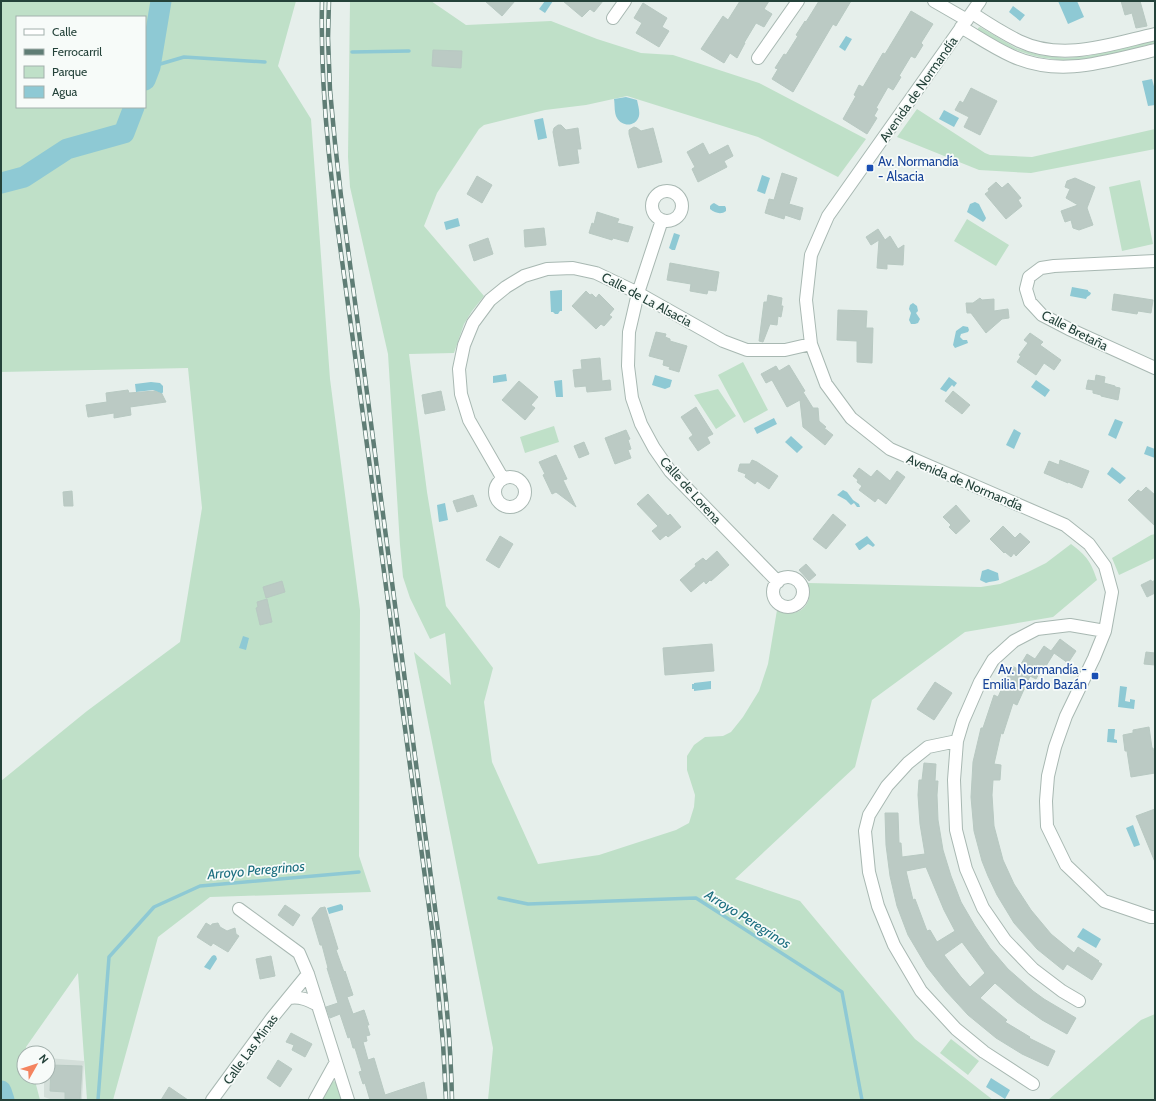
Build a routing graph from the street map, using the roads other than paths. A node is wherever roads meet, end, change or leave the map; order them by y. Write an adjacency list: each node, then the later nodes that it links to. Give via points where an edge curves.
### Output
1 (625, 1): 5 (street)
2 (798, 1): 9 (street)
3 (934, 1): 6 (street)
4 (980, 1): 6 (street, Avenida de Normandía)
5 (613, 18)
6 (967, 20): 7 (street, via 1020,42 1060,51 1085,50); 8 (street, via 1012,56 1037,64 1066,67 1090,65); 13 (street, Avenida de Normandía, via 828,216 811,255 806,300)
7 (1155, 34)
8 (1155, 50)
9 (758, 58)
10 (662, 220): 12 (street, Calle de Lorena)
11 (1155, 261): 14 (street, Calle Bretaña, via 1041,268 1029,277 1026,289 1030,302 1042,315)
12 (638, 293): 13 (street, Calle de La Alsacia, via 723,341 747,350 785,350); 15 (street, Calle de La Alsacia, via 596,272 573,268 546,269 524,276 506,287 490,300 473,323 464,345 460,369 461,394 470,420); 16 (street, Calle de Lorena, via 629,332 628,366 632,398 641,424 670,471)
13 (811, 344): 17 (street, Avenida de Normandía, via 826,384 851,418 890,449 1066,525 1089,544 1105,566 1112,592)
14 (1155, 368)
15 (503, 479)
16 (778, 582)
17 (1105, 631): 18 (street, via 1070,625 1037,629 1014,641 993,660 980,682); 20 (street, Avenida de Normandía, via 1066,716 1055,747 1048,776 1047,826 1066,865 1104,900)
18 (957, 741): 23 (street, via 954,780 956,830 966,869 983,908 1005,940 1033,969); 26 (street, via 928,746 887,786 869,815 865,831 869,872 878,906 894,945 921,991 956,1029 984,1052)
19 (239, 909): 21 (street, via 299,953)
20 (1155, 917)
21 (308, 974): 22 (street, Calle Las Minas); 24 (street)
22 (289, 998): 24 (street, via 306,999); 27 (street, Calle Las Minas)
23 (1080, 1001)
24 (318, 1006): 25 (street)
25 (336, 1062): 28 (street); 29 (street)
26 (1033, 1084)
27 (212, 1100)
28 (315, 1100)
29 (348, 1100)

